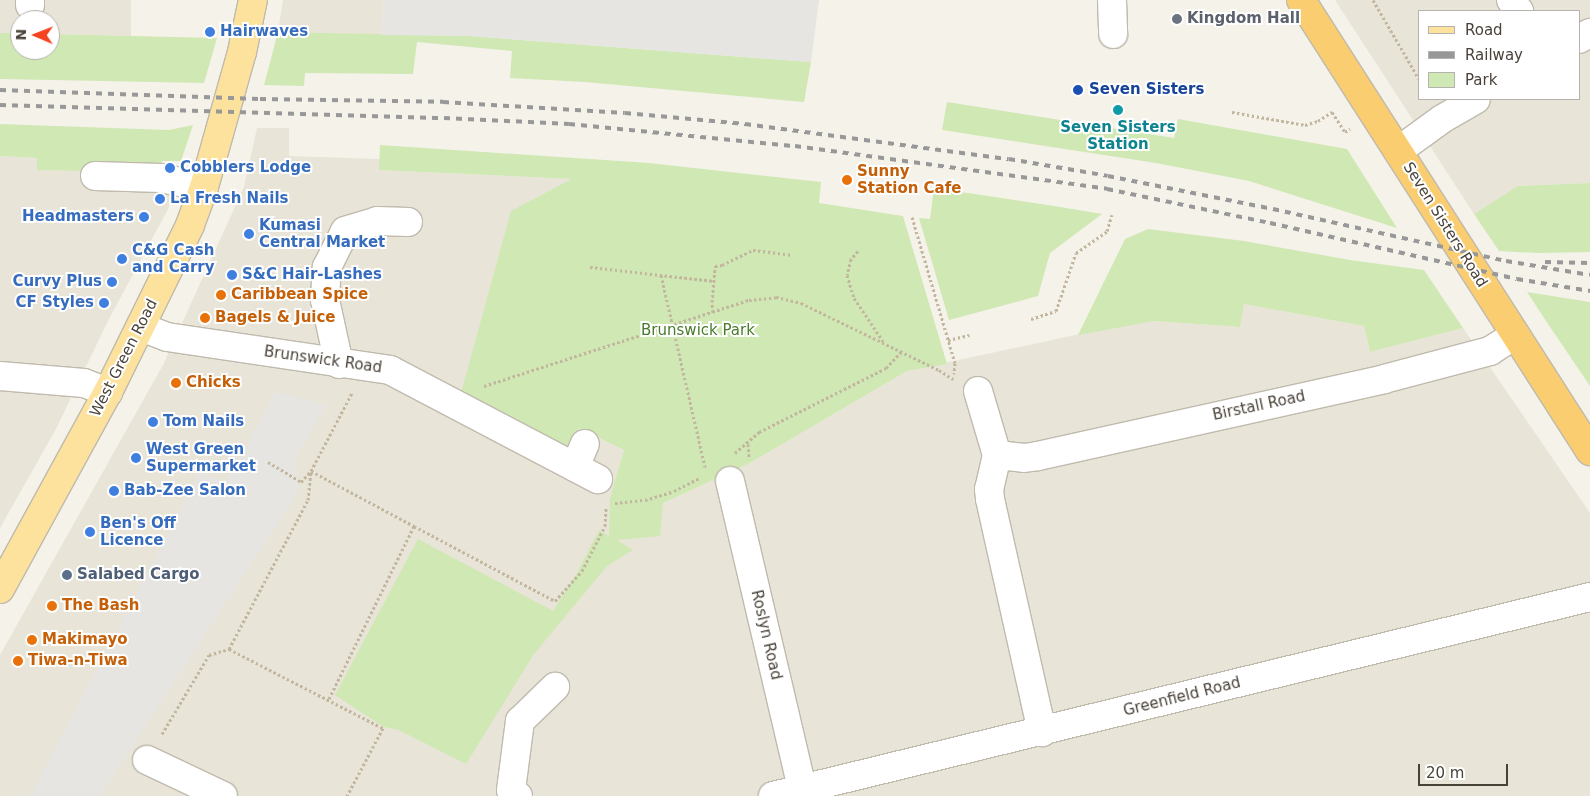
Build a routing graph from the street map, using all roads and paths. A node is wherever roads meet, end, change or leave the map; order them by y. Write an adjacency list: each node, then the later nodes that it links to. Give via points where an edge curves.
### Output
1 (253, 0): 12 (main road, West Green Road, via 242,52)
2 (1112, 0): 5 (street)
3 (1301, 0): 10 (highway, Seven Sisters Road)
4 (1373, 0): 6 (path)
5 (1113, 34)
6 (1418, 77)
7 (1474, 100): 10 (street)
8 (1232, 112): 9 (path, via 1305,125 1332,112 1345,132)
9 (1350, 129)
10 (1398, 151): 26 (highway, Seven Sisters Road)
11 (95, 176): 12 (street, via 161,178)
12 (204, 187): 24 (main road, West Green Road, via 190,225)
13 (1112, 215): 22 (path, via 1107,231 1076,253 1056,311)
14 (912, 217): 27 (path)
15 (408, 222): 30 (street, via 378,222 345,232 327,266 325,300)
16 (858, 251): 28 (path, via 851,259 847,275 854,298)
17 (793, 254): 20 (path, via 753,250 715,266)
18 (590, 267): 19 (path)
19 (661, 275): 20 (path); 23 (path)
20 (714, 281): 21 (path)
21 (713, 312): 23 (path); 28 (path, via 749,300 776,297 801,303)
22 (1031, 319)
23 (673, 325): 35 (path, via 472,390); 41 (path)
24 (141, 327): 30 (street, Brunswick Road, via 167,337); 34 (main road, West Green Road)
25 (969, 335): 27 (path)
26 (1515, 336): 37 (highway, Seven Sisters Road); 38 (street, Birstall Road, via 1490,351 1384,378 1038,456)
27 (948, 340): 29 (path, via 955,363 954,379)
28 (883, 342): 29 (path)
29 (901, 352): 36 (path, via 886,368 759,432)
30 (339, 364): 31 (street, Brunswick Road)
31 (366, 366): 35 (street, Brunswick Road, via 390,370); 42 (path)
32 (0, 376): 34 (street, via 84,383)
33 (978, 391): 38 (street)
34 (108, 392): 45 (main road, West Green Road)
35 (460, 407): 43 (street, Brunswick Road)
36 (748, 444): 40 (path); 41 (path)
37 (1590, 451)
38 (997, 455): 50 (street, via 989,489 990,499)
39 (268, 462): 42 (path, via 301,482)
40 (750, 463)
41 (723, 470): 43 (path, via 645,500); 52 (street, Roslyn Road)
42 (311, 471): 44 (path); 47 (path, via 308,500)
43 (594, 479): 44 (path, via 607,509 605,526 582,571 555,601)
44 (414, 526): 49 (path)
45 (0, 589)
46 (1590, 598): 50 (street, Greenfield Road)
47 (229, 650): 49 (path); 51 (path, via 209,655)
48 (555, 688): 55 (street, via 520,721 511,790)
49 (328, 701): 54 (path, via 383,728)
50 (1042, 732): 52 (street, Greenfield Road)
51 (147, 760): 53 (street)
52 (802, 789): 56 (street, Greenfield Road)
53 (223, 796)
54 (347, 796)
55 (518, 796)
56 (773, 796)

